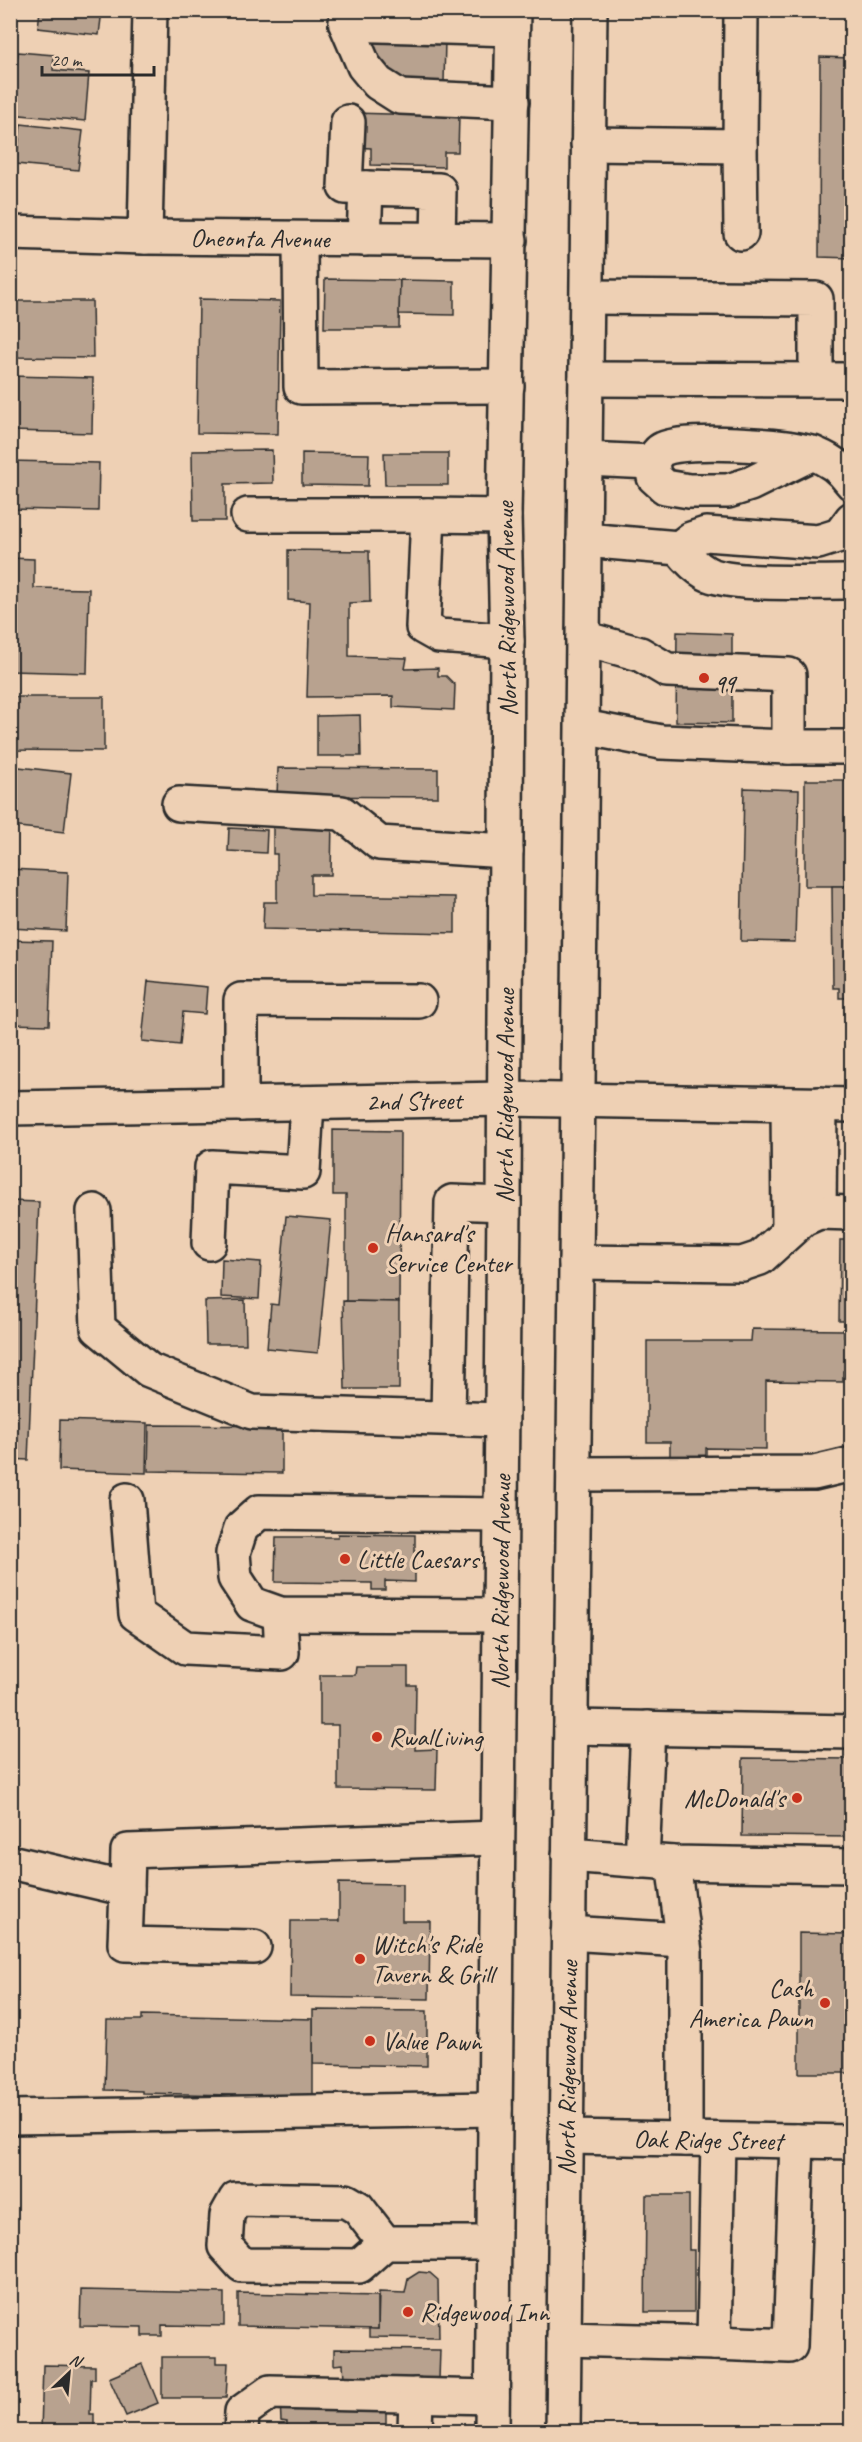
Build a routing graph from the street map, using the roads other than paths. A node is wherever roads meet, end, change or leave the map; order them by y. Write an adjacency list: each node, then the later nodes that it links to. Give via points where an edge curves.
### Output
1 (150, 10): 13 (main road)
2 (590, 10): 8 (main road, North Ridgewood Avenue)
3 (741, 10): 9 (main road)
4 (347, 17): 5 (main road); 6 (main road, via 364,66 378,83 400,97)
5 (512, 20): 6 (main road, North Ridgewood Avenue)
6 (512, 102): 17 (main road, North Ridgewood Avenue)
7 (348, 122): 10 (main road, via 345,187)
8 (588, 144): 9 (main road); 18 (main road, North Ridgewood Avenue)
9 (740, 146): 11 (main road)
10 (366, 188): 15 (main road); 16 (main road, via 439,190)
11 (741, 232)
12 (10, 233): 13 (main road, Oneonta Avenue)
13 (145, 237): 14 (main road, Oneonta Avenue)
14 (300, 239): 15 (main road, Oneonta Avenue); 22 (main road, via 301,387)
15 (364, 239): 16 (main road, Oneonta Avenue)
16 (438, 240): 17 (main road, Oneonta Avenue)
17 (510, 240): 22 (main road, North Ridgewood Avenue)
18 (587, 297): 19 (main road, North Ridgewood Avenue); 20 (main road, via 816,299)
19 (586, 379): 20 (main road); 24 (main road, North Ridgewood Avenue)
20 (816, 380): 21 (main road)
21 (852, 380)
22 (507, 386): 29 (main road, North Ridgewood Avenue)
23 (813, 453): 25 (main road, via 777,446 680,444 661,449); 25 (main road, via 728,491 665,487 654,477); 26 (main road, via 842,469)
24 (585, 459): 25 (main road); 31 (main road, North Ridgewood Avenue)
25 (652, 462)
26 (852, 483)
27 (248, 515): 28 (main road)
28 (428, 515): 29 (main road); 35 (main road, via 423,627 439,636)
29 (504, 516): 35 (main road, North Ridgewood Avenue)
30 (852, 519): 32 (main road, via 840,535 818,542 706,534)
31 (584, 540): 32 (main road); 34 (main road, North Ridgewood Avenue)
32 (679, 548): 33 (main road, via 707,574 729,581)
33 (852, 582)
34 (583, 638): 36 (main road, North Ridgewood Avenue); 37 (main road, via 640,654 667,669 789,675)
35 (507, 641): 40 (main road, North Ridgewood Avenue)
36 (583, 727): 37 (main road, via 661,742); 43 (main road, North Ridgewood Avenue)
37 (789, 747): 38 (main road)
38 (852, 747)
39 (179, 804): 40 (main road, via 342,813 379,843)
40 (506, 851): 42 (main road, North Ridgewood Avenue)
41 (418, 1001): 45 (main road, via 241,1000)
42 (504, 1099): 43 (main road, 2nd Street); 44 (main road, 2nd Street); 49 (main road, North Ridgewood Avenue)
43 (579, 1100): 46 (main road, 2nd Street); 55 (main road, North Ridgewood Avenue)
44 (307, 1103): 45 (main road, 2nd Street); 54 (main road, via 303,1172 212,1167)
45 (241, 1104): 48 (main road, 2nd Street)
46 (788, 1104): 47 (main road, 2nd Street); 53 (main road)
47 (836, 1104): 51 (main road)
48 (10, 1108)
49 (504, 1203): 56 (main road, via 452,1202); 57 (main road, North Ridgewood Avenue)
50 (94, 1211): 56 (main road, via 98,1328 148,1370 252,1412)
51 (819, 1212): 52 (main road); 53 (main road)
52 (852, 1213)
53 (789, 1231): 55 (main road, via 760,1258 742,1264)
54 (209, 1243)
55 (576, 1262): 59 (main road, North Ridgewood Avenue)
56 (448, 1419): 57 (main road)
57 (501, 1420): 61 (main road, North Ridgewood Avenue)
58 (852, 1464): 59 (main road, via 814,1473)
59 (574, 1474): 64 (main road, North Ridgewood Avenue)
60 (127, 1500): 62 (main road, via 136,1614 185,1648 282,1653)
61 (500, 1515): 62 (main road, via 259,1512 241,1528 233,1553 236,1578 252,1604); 63 (main road, North Ridgewood Avenue)
62 (280, 1614): 63 (main road)
63 (499, 1615): 67 (main road, North Ridgewood Avenue)
64 (571, 1727): 65 (main road); 68 (main road, North Ridgewood Avenue)
65 (648, 1728): 66 (main road); 70 (main road)
66 (852, 1732)
67 (497, 1838): 72 (main road, via 128,1851); 76 (main road, North Ridgewood Avenue)
68 (569, 1855): 70 (main road); 73 (main road, North Ridgewood Avenue)
69 (10, 1862): 72 (main road)
70 (657, 1862): 71 (main road); 74 (main road)
71 (852, 1866)
72 (127, 1889): 75 (main road, via 125,1944)
73 (568, 1933): 74 (main road); 78 (main road, North Ridgewood Avenue)
74 (683, 1940): 79 (main road)
75 (254, 1947)
76 (495, 2109): 77 (main road); 84 (main road, North Ridgewood Avenue)
77 (10, 2117)
78 (566, 2137): 79 (main road, Oak Ridge Street); 85 (main road, North Ridgewood Avenue)
79 (685, 2139): 80 (main road, Oak Ridge Street)
80 (718, 2140): 81 (main road, Oak Ridge Street); 86 (main road)
81 (797, 2141): 82 (main road, Oak Ridge Street); 86 (main road, via 790,2346)
82 (852, 2142)
83 (385, 2243): 84 (main road)
84 (493, 2243): 88 (main road, North Ridgewood Avenue)
85 (564, 2339): 86 (main road); 92 (main road, North Ridgewood Avenue)
86 (714, 2343)
87 (416, 2395): 88 (main road); 89 (main road, via 270,2392 242,2412); 90 (main road)
88 (492, 2397): 91 (main road, North Ridgewood Avenue)
89 (241, 2432)
90 (416, 2432)
91 (492, 2432)
92 (563, 2432)

